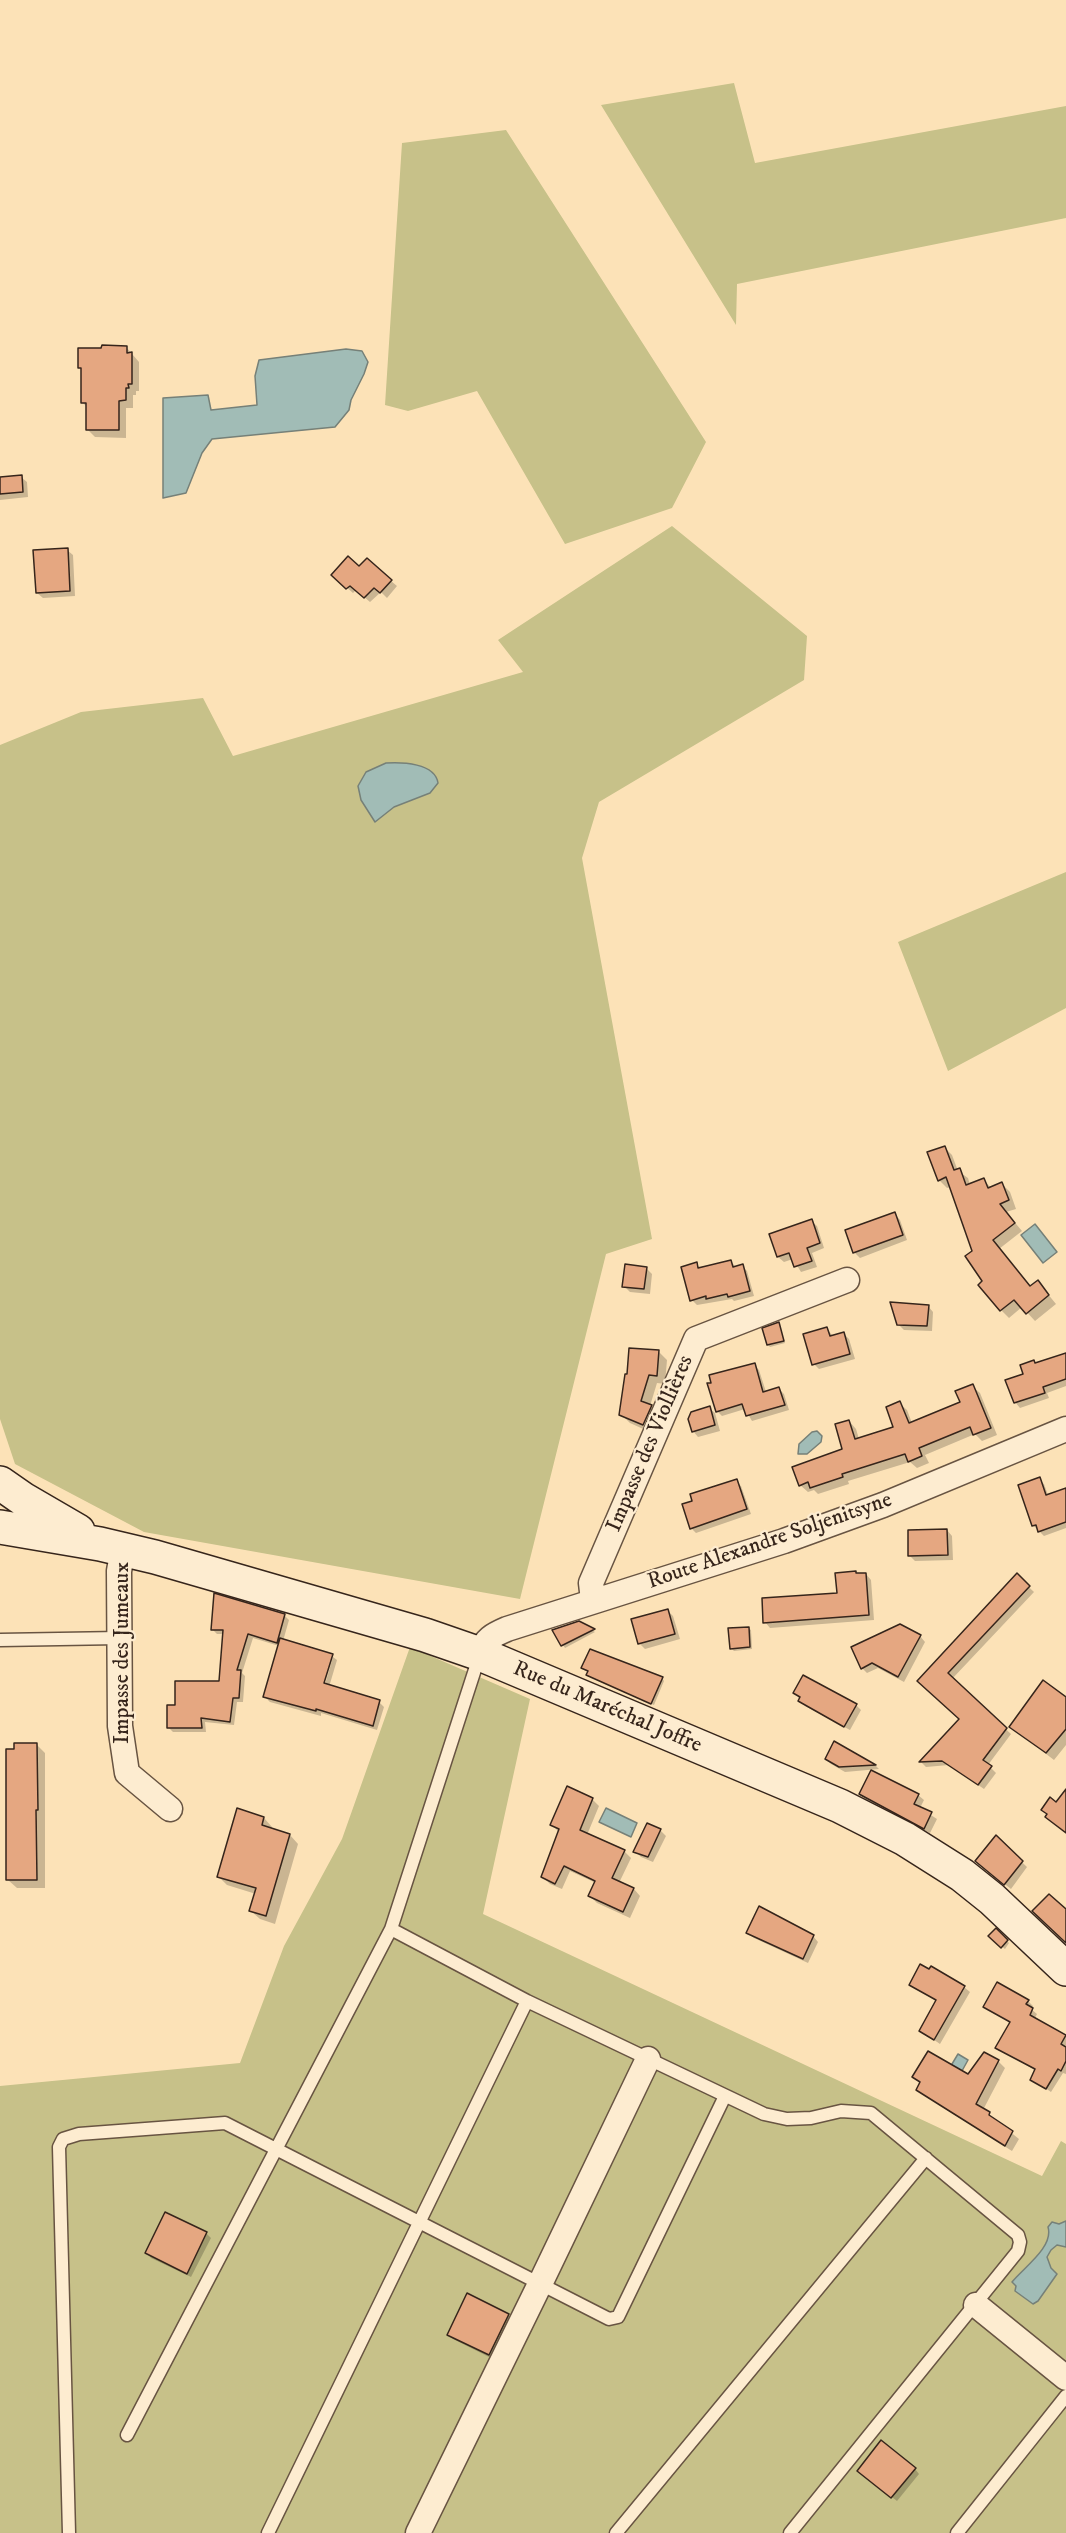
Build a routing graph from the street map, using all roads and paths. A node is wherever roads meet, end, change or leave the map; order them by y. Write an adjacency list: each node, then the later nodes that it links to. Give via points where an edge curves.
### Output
1 (847, 1280): 6 (street, Impasse des Viollières, via 696,1339 591,1583)
2 (1066, 1430): 6 (street, Route Alexandre Soljenitsyne, via 784,1541)
3 (0, 1483): 5 (street, Rue du Maréchal Joffre, via 23,1500)
4 (0, 1527): 5 (street, Rue du Maréchal Joffre)
5 (112, 1546): 7 (street, Impasse des Jumeaux, via 119,1571); 9 (street, Rue du Maréchal Joffre)
6 (594, 1600): 9 (street, Route Alexandre Soljenitsyne, via 492,1636)
7 (119, 1638): 8 (lane); 10 (street, Impasse des Jumeaux, via 121,1744 127,1773)
8 (0, 1640)
9 (480, 1654): 11 (lane); 12 (street, Rue du Maréchal Joffre, via 840,1806 905,1839 992,1899)
10 (170, 1809)
11 (391, 1929): 13 (lane); 16 (lane)
12 (1066, 1969)
13 (527, 2001): 14 (lane); 18 (lane)
14 (648, 2059): 15 (lane); 19 (street)
15 (725, 2096): 17 (lane, via 764,2114 787,2119 841,2111 871,2113); 19 (lane, via 618,2317 609,2319)
16 (275, 2149): 18 (lane); 23 (lane); 24 (lane, via 225,2123 79,2134 63,2139 59,2147)
17 (926, 2158): 20 (lane, via 1018,2235 1018,2251); 27 (lane)
18 (418, 2222): 19 (lane); 25 (lane)
19 (540, 2284): 26 (street)
20 (976, 2305): 21 (street); 28 (lane)
21 (1066, 2378)
22 (1066, 2396): 29 (lane)
23 (127, 2435)
24 (69, 2533)
25 (268, 2533)
26 (418, 2533)
27 (616, 2533)
28 (790, 2533)
29 (957, 2533)

